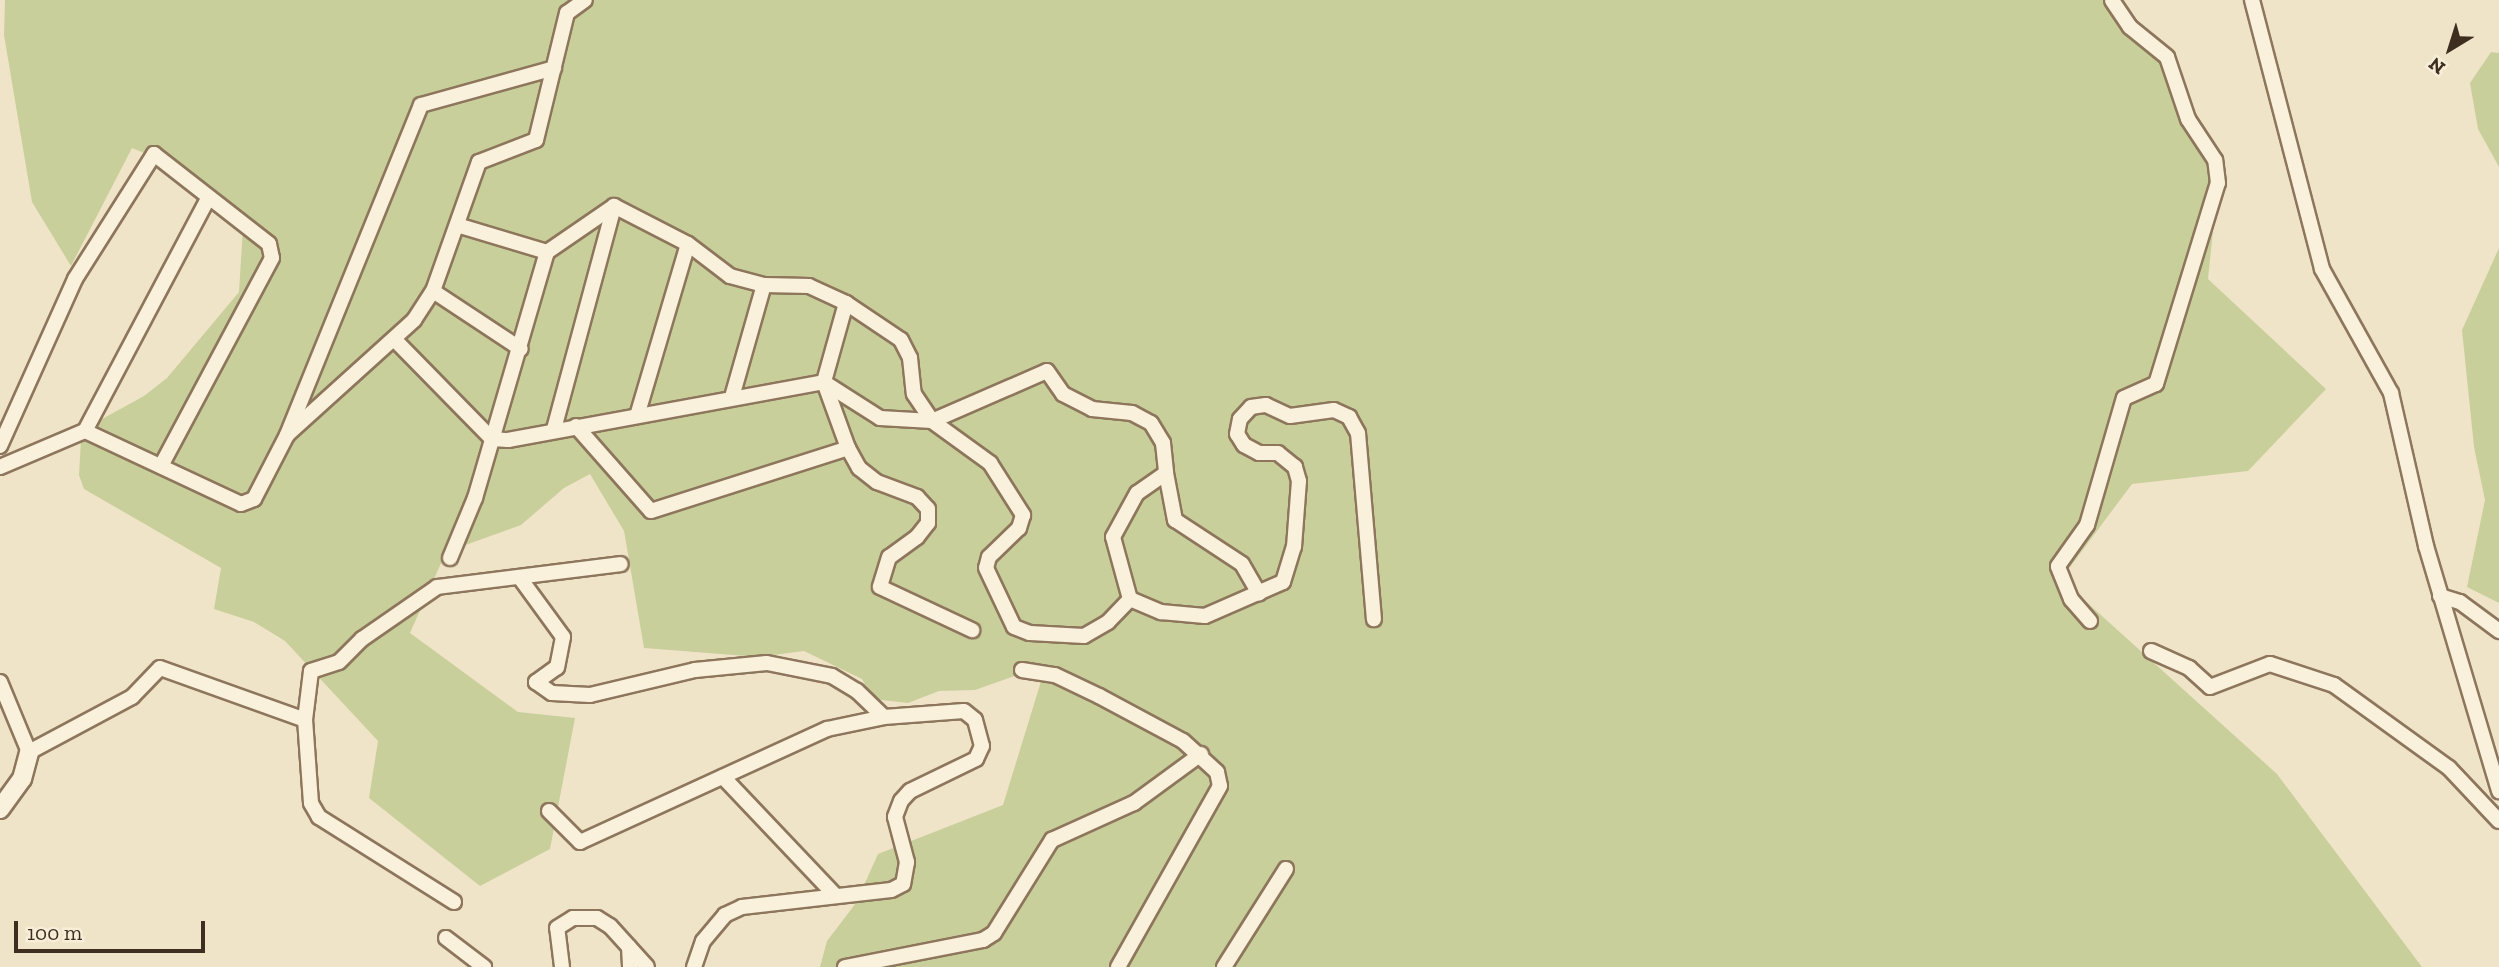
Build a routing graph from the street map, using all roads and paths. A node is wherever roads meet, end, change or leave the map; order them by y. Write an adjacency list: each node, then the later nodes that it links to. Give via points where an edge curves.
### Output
1 (585, 0): 4 (street, via 567,13)
2 (2112, 0): 36 (street, via 2130,27 2167,57 2188,119 2215,160 2218,183 2156,384 2124,398 2087,525 2058,566 2071,599)
3 (2252, 0): 33 (street, via 2322,270 2391,393)
4 (554, 68): 7 (street, via 537,140 479,162); 22 (street, via 421,105)
5 (208, 199): 21 (street); 24 (street, via 154,154 75,279); 26 (street, via 269,244 271,258)
6 (614, 206): 8 (street); 9 (street); 20 (street)
7 (457, 226): 9 (street); 11 (street)
8 (688, 244): 10 (street, via 730,276); 17 (street)
9 (547, 252): 14 (street)
10 (764, 285): 12 (street, via 809,286); 16 (street)
11 (433, 291): 13 (street); 14 (street)
12 (846, 303): 15 (street); 18 (street, via 901,340 910,358 914,394)
13 (396, 341): 22 (street); 23 (street)
14 (521, 348): 23 (street)
15 (824, 382): 16 (street); 18 (street, via 880,418); 25 (street)
16 (732, 397): 17 (street)
17 (638, 416): 19 (street)
18 (932, 421): 28 (street, via 1047,371 1063,394 1092,409 1132,413 1151,423 1163,443); 34 (street, via 990,463 1023,515 1019,527 989,557 986,569 1014,627 1030,633 1084,636 1108,622)
19 (576, 426): 20 (street); 25 (street, via 651,511)
20 (554, 429): 23 (street, via 508,440)
21 (85, 431): 26 (street); 27 (street)
22 (287, 435): 26 (street, via 263,486 254,499 241,503)
23 (492, 439): 29 (street)
24 (0, 446)
25 (848, 448): 37 (street, via 859,468 877,482 917,497 928,509 922,530 889,557 880,587)
26 (161, 466)
27 (0, 467)
28 (1166, 474): 32 (street, via 1175,520 1242,564); 34 (street, via 1137,493 1113,537)
29 (450, 558)
30 (621, 564): 31 (street)
31 (520, 578): 42 (street, via 563,637 557,667 536,682 552,693 590,695 695,670 767,663 832,676 857,691); 43 (street, via 438,587 362,639 339,662 311,671)
32 (1259, 594): 34 (street, via 1205,616 1161,612); 35 (street, via 1283,582 1289,567 1299,481 1295,467 1278,453 1259,453 1244,445 1237,434 1240,419 1251,407 1266,405 1290,416 1334,410 1349,417 1358,433)
33 (2440, 596): 38 (street, via 2460,602); 47 (street)
34 (1130, 599)
35 (1374, 619)
36 (2090, 621)
37 (972, 630)
38 (2499, 631)
39 (2151, 651): 50 (street, via 2189,667 2210,687 2270,664 2333,685 2449,768)
40 (1023, 670): 45 (street, via 1055,675 1100,696)
41 (0, 681): 44 (street)
42 (884, 718): 46 (street, via 827,729); 52 (street, via 964,711 982,730 982,746 965,768 910,791 901,801 895,817 907,862 903,884 891,890)
43 (305, 720): 44 (street, via 160,668 132,697); 53 (street, via 311,803 319,817)
44 (29, 752): 48 (street, via 22,779)
45 (1201, 754): 61 (street, via 1134,803 1052,840 994,933 983,940); 62 (street, via 1217,772 1220,786)
46 (723, 777): 49 (street, via 580,842); 52 (street)
47 (2499, 791)
48 (0, 808)
49 (549, 811)
50 (2499, 821)
51 (1286, 869): 63 (street)
52 (835, 895): 60 (street, via 742,907 725,915 703,941)
53 (454, 902)
54 (446, 938): 56 (street)
55 (629, 947): 57 (street, via 597,919 573,918 557,928); 58 (street); 59 (street)
56 (484, 967)
57 (562, 967)
58 (629, 967)
59 (648, 967)
60 (694, 967)
61 (845, 967)
62 (1118, 967)
63 (1224, 967)

